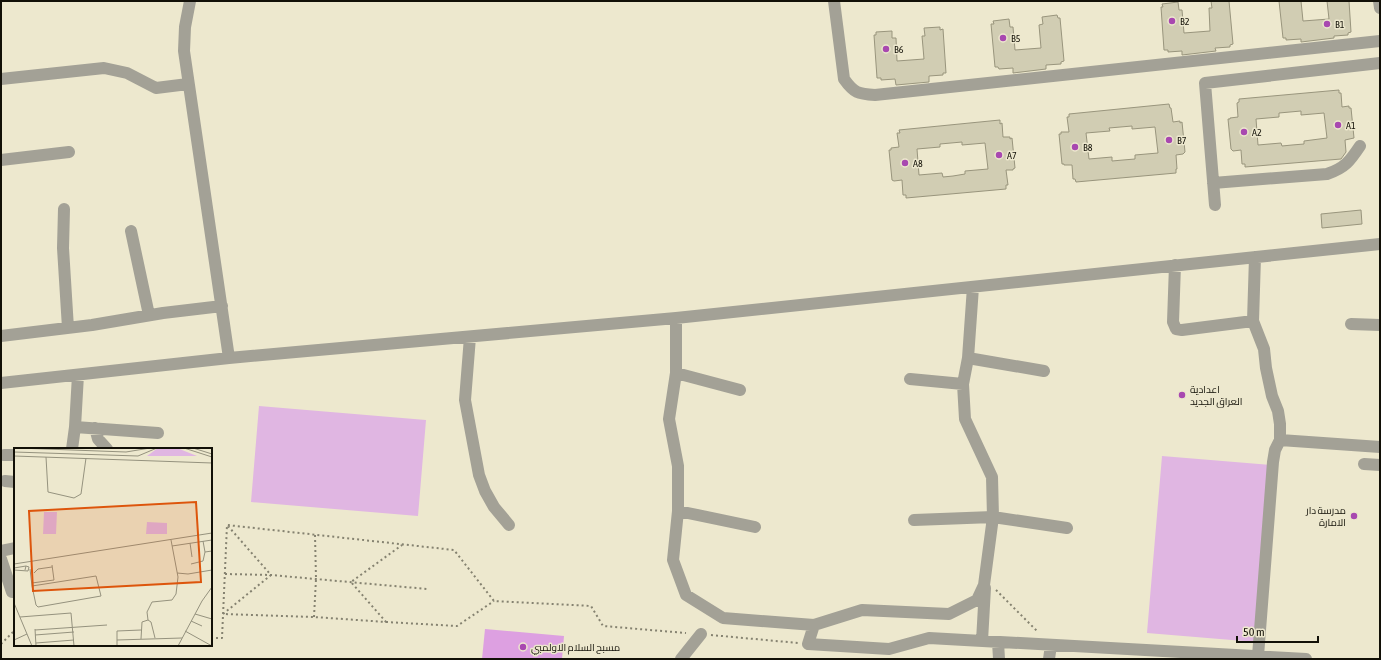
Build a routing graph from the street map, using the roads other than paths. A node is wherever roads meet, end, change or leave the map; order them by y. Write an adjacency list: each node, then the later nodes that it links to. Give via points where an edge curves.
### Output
1 (190, 1): 8 (street, via 184,51)
2 (834, 1): 5 (street, via 844,79 851,89 859,94 883,94)
3 (1379, 1): 4 (street)
4 (1380, 8)
5 (1380, 41)
6 (1380, 63): 12 (street, via 1205,83)
7 (1, 79): 8 (street, via 104,68 127,73 156,88)
8 (188, 84): 20 (street)
9 (1360, 146): 12 (street, via 1340,170 1327,174)
10 (69, 152): 11 (street)
11 (1, 160)
12 (1214, 183): 13 (street)
13 (1215, 205)
14 (64, 209): 26 (street, via 63,248)
15 (131, 231): 21 (street)
16 (1380, 244): 17 (street)
17 (1254, 257): 18 (street); 23 (street)
18 (1175, 266): 19 (street); 23 (street, via 1173,322 1176,329)
19 (973, 287): 22 (street); 30 (street)
20 (222, 306): 21 (street); 29 (street)
21 (149, 315): 26 (street)
22 (676, 318): 28 (street); 32 (street)
23 (1252, 321): 41 (street, via 1264,349 1272,396 1278,411)
24 (1351, 324): 25 (street)
25 (1380, 326)
26 (68, 328): 27 (street)
27 (1, 336)
28 (470, 337): 29 (street); 50 (street, via 465,400 479,475 494,506)
29 (229, 358): 33 (street)
30 (968, 358): 31 (street); 36 (street)
31 (1044, 371)
32 (676, 373): 37 (street); 47 (street, via 669,419 678,466)
33 (78, 375): 35 (street); 38 (street)
34 (910, 379): 36 (street)
35 (1, 383)
36 (963, 384): 48 (street, via 965,418 992,477)
37 (740, 390)
38 (75, 427): 39 (street); 43 (street)
39 (95, 428): 40 (street); 44 (street, via 98,439)
40 (158, 433)
41 (1280, 440): 42 (street); 63 (street, via 1273,462)
42 (1380, 447)
43 (72, 448)
44 (106, 448)
45 (1364, 464): 46 (street)
46 (1380, 465)
47 (678, 511): 51 (street); 58 (street, via 673,560 686,595 723,618)
48 (993, 517): 49 (street); 52 (street); 56 (street)
49 (914, 520)
50 (510, 525)
51 (755, 528)
52 (1067, 528)
53 (14, 548): 54 (street)
54 (1, 551)
55 (1, 559): 57 (street, via 12,592)
56 (985, 579): 58 (street, via 977,600 949,614 862,610); 60 (street)
57 (14, 591)
58 (814, 625): 60 (street, via 808,644 889,649 929,638)
59 (701, 634): 64 (street)
60 (982, 641): 61 (street)
61 (998, 642): 62 (street); 65 (street)
62 (1051, 645): 63 (street); 66 (street)
63 (1258, 656): 67 (street)
64 (680, 659)
65 (999, 659)
66 (1049, 659)
67 (1306, 659)

